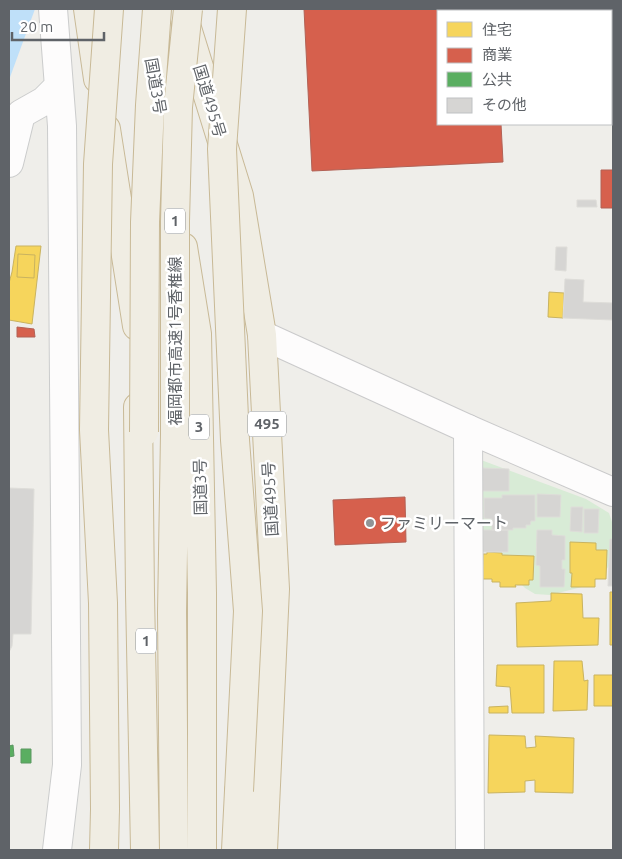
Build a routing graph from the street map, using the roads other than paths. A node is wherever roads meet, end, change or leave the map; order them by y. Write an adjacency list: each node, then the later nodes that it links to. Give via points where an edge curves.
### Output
1 (53, 9): 9 (street)
2 (88, 9): 16 (highway, via 137,330)
3 (109, 9): 15 (highway, bridge, via 98,164 94,430 104,603)
4 (143, 9): 19 (highway, 国道3号 / 3, via 198,334)
5 (157, 9): 17 (highway, 福岡都市高速1号香椎線 / 1, bridge, via 145,222 145,607)
6 (181, 9): 11 (highway, 国道495号 / 495, via 239,196)
7 (188, 9): 18 (highway, 福岡都市高速1号香椎線 / 1, bridge, via 178,107 174,221)
8 (232, 9): 20 (highway, bridge, via 222,149 235,440 248,611)
9 (58, 87): 10 (street, via 44,101 21,114); 14 (street, via 62,126 67,766)
10 (9, 163)
11 (262, 336): 12 (street); 21 (highway, 国道495号 / 495, via 275,589)
12 (468, 429): 13 (street); 22 (street)
13 (613, 492)
14 (57, 850)
15 (104, 850)
16 (145, 850)
17 (152, 850)
18 (174, 850)
19 (202, 850)
20 (236, 850)
21 (263, 850)
22 (470, 850)

